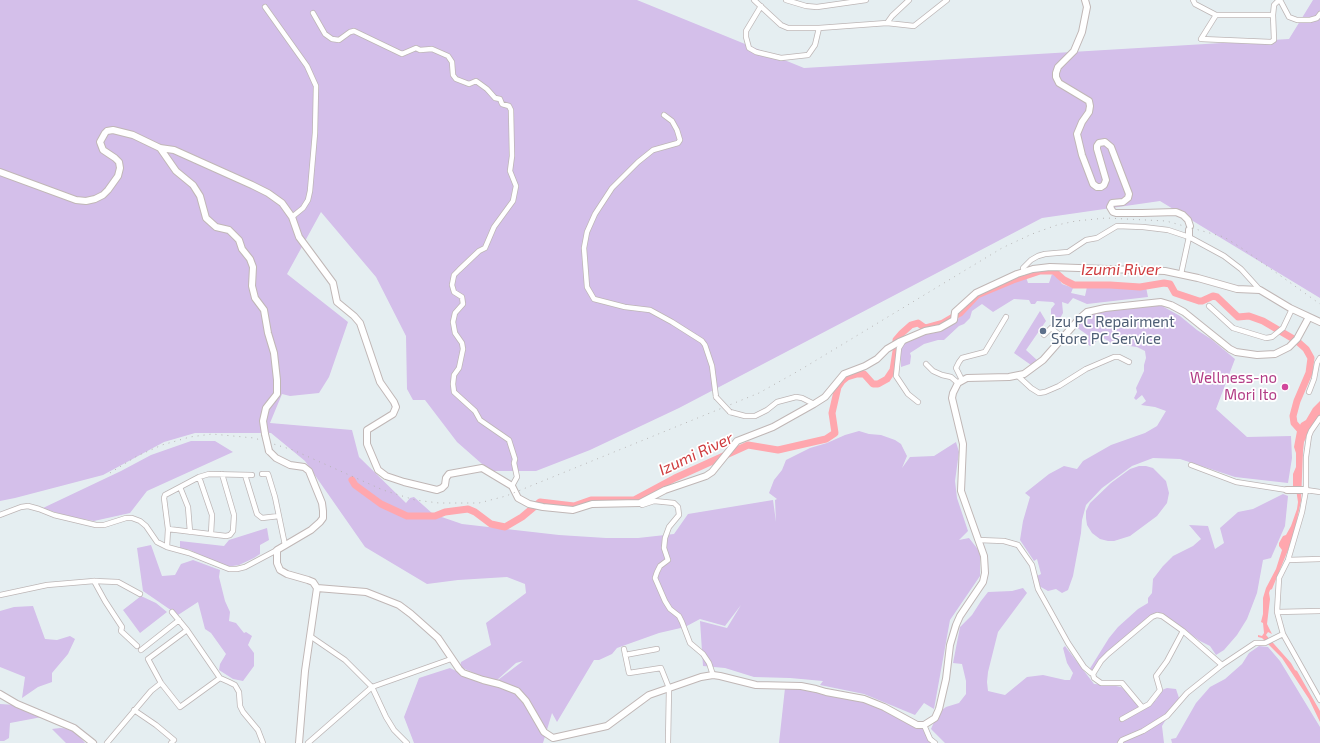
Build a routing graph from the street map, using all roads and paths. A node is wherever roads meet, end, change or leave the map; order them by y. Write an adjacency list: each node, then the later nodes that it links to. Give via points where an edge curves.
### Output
1 (754, 0): 9 (street)
2 (786, 0): 3 (street, via 817,7)
3 (866, 0)
4 (909, 0): 15 (street)
5 (947, 0): 15 (street, via 914,26)
6 (1085, 0): 21 (street, via 1082,32 1074,51 1058,68 1056,77 1059,83 1085,98 1090,106 1090,112 1077,134 1093,184 1101,187 1106,180 1097,149 1099,143 1105,142 1111,147 1129,194 1122,202 1112,203 1110,207 1113,212 1176,212 1188,220)
7 (1193, 0): 13 (street, via 1195,4)
8 (1279, 0): 12 (street, via 1288,17 1310,20); 14 (street, via 1274,5)
9 (761, 6): 16 (street, via 788,28); 16 (street, via 746,31 749,48 756,52 781,58 808,55 815,45)
10 (265, 7): 20 (street, via 307,66 316,86 310,191 303,208)
11 (313, 13): 50 (street, via 325,34 332,39 339,40 354,31 402,54 416,48 432,49 448,56 456,79 469,84 476,82 512,110 510,171 516,186 513,201 494,227 485,248 454,275 452,286 454,292 462,298 463,304 455,313 453,322 455,334 463,349 459,368 454,375 454,392 475,411 480,420 509,440 517,477)
12 (1320, 14)
13 (1216, 15): 14 (street); 14 (street, via 1201,39 1271,42 1274,40)
14 (1273, 15)
15 (887, 23): 16 (street)
16 (819, 28)
17 (664, 115): 42 (street, bridge, via 672,120 680,140 678,143 653,150 638,162 612,188 594,214 584,248 587,287 594,299 650,310 702,341 712,366 716,397 730,412 755,416 777,402 796,397)
18 (160, 148): 19 (street, via 133,135 107,131 100,142 103,150 119,162 118,176 103,195 86,201 76,200); 20 (street, via 174,150 252,184 282,203); 62 (street, bridge, via 176,171 193,185 200,196 206,218 216,227 229,230 239,240 253,267 252,286 255,298 264,310 274,352 277,380 276,394 266,408 263,421 269,451 276,458 309,471 324,511 323,518 311,530)
19 (0, 172)
20 (292, 217): 50 (street, via 299,237 333,283 337,302 360,323 380,382 396,407 393,414 367,430 367,444 378,470 386,476 437,490 445,485 449,474 482,468)
21 (1189, 237): 22 (street, via 1157,228 1117,226 1098,238 1086,240 1068,252 1038,256 1023,268); 23 (street); 24 (street, via 1229,260)
22 (1024, 272): 23 (street, via 1050,267 1165,271); 34 (street, via 976,293 956,312 954,320 940,328)
23 (1181, 274): 24 (street, via 1237,289)
24 (1260, 290): 26 (street)
25 (1210, 306): 26 (street, via 1233,328 1266,338 1278,334)
26 (1292, 309): 28 (street)
27 (1006, 317): 39 (street, via 985,352 962,358 959,362 956,368)
28 (1309, 317): 30 (street); 31 (street, via 1295,341 1282,351 1257,355 1230,349 1184,312 1161,302 1093,310 1087,312)
29 (1061, 322): 31 (street)
30 (1320, 322)
31 (1074, 326): 33 (street)
32 (1044, 335): 33 (street, via 1050,328)
33 (1063, 338): 38 (street, via 1036,366)
34 (899, 342): 41 (street, via 896,376 908,394); 42 (street, via 865,366 844,374 825,397)
35 (1320, 358): 40 (street)
36 (1129, 362): 38 (street, via 1114,357 1086,369 1059,386 1039,393)
37 (926, 364): 39 (street, via 933,372)
38 (1018, 376): 39 (street, via 974,377)
39 (960, 382): 61 (street, via 952,398 963,444 961,491)
40 (1309, 392)
41 (918, 402)
42 (814, 404): 55 (street, via 773,427 737,441 706,476 665,490)
43 (1320, 418): 53 (street, via 1309,436)
44 (1192, 465): 52 (street, via 1236,482)
45 (222, 474): 48 (street); 49 (street); 60 (street, via 233,510 233,531 226,536)
46 (252, 474): 48 (street)
47 (262, 474): 57 (street, via 268,474)
48 (245, 475): 57 (street, via 257,514 262,518)
49 (199, 477): 51 (street); 60 (street, via 212,515)
50 (512, 486): 55 (street, via 518,498 543,508 573,510 592,504)
51 (180, 487): 58 (street, via 164,498); 59 (street, via 188,507)
52 (1286, 490): 53 (street)
53 (1306, 490): 54 (street); 66 (street)
54 (1320, 492)
55 (640, 503): 87 (street, via 674,503 678,507 679,516 665,538 664,548 668,560 660,566 655,578 665,601 679,616 690,642 703,654)
56 (0, 515): 63 (street, via 28,506 96,525 132,518 140,521 158,542)
57 (279, 516): 62 (street)
58 (168, 529): 59 (street); 63 (street)
59 (190, 532): 60 (street)
60 (211, 534)
61 (978, 540): 86 (street, via 1004,541 1018,545 1032,565 1038,589 1068,643); 97 (street, via 984,556 986,573 956,625 939,709 935,718)
62 (285, 545): 64 (street)
63 (167, 547): 64 (street, via 229,569 245,567)
64 (277, 550): 68 (street, via 280,570 313,582)
65 (1320, 559): 66 (street)
66 (1288, 560): 73 (street, via 1279,578)
67 (94, 581): 69 (street, via 118,582); 70 (street, via 47,585); 79 (street, via 122,627 121,631)
68 (317, 588): 77 (street); 84 (street, via 366,592 399,605 438,638)
69 (140, 594)
70 (0, 595)
71 (1320, 611): 73 (street)
72 (172, 612): 74 (street)
73 (1277, 612): 78 (street)
74 (179, 620): 75 (street); 82 (street)
75 (186, 630): 88 (street); 89 (street, via 148,659)
76 (1183, 631): 85 (street); 94 (street, via 1156,676 1160,690 1149,704); 94 (street, via 1162,616 1152,617 1108,654 1093,671 1097,682 1122,683)
77 (310, 636): 90 (street, via 345,660); 103 (street)
78 (1281, 636): 85 (street, via 1265,643 1255,643); 93 (street)
79 (137, 646)
80 (624, 649): 83 (street)
81 (657, 649): 83 (street)
82 (141, 650)
83 (625, 655): 91 (street, via 629,673 661,668)
84 (451, 660): 90 (street); 98 (street, via 463,673 517,691 526,701 544,732)
85 (1222, 665): 108 (street, via 1187,693 1167,716)
86 (1091, 673)
87 (713, 675): 91 (street); 97 (street, via 756,685 801,686 864,699 884,706 916,725)
88 (220, 678): 89 (street, via 180,706); 102 (street, via 235,685 243,712 258,730)
89 (161, 683): 95 (street, via 151,690)
90 (372, 687): 104 (street); 105 (street, via 394,730)
91 (669, 688): 98 (street, via 649,695 607,726); 106 (street)
92 (0, 694): 99 (street, via 16,704 74,728)
93 (1320, 700)
94 (1142, 707): 96 (street)
95 (134, 710): 100 (street); 101 (street, via 174,740)
96 (1122, 719)
97 (924, 725): 107 (street, via 930,740)
98 (554, 741)
99 (93, 743)
100 (107, 743)
101 (171, 743)
102 (264, 743)
103 (299, 743)
104 (308, 743)
105 (407, 743)
106 (668, 743)
107 (935, 743)
108 (1120, 743)

